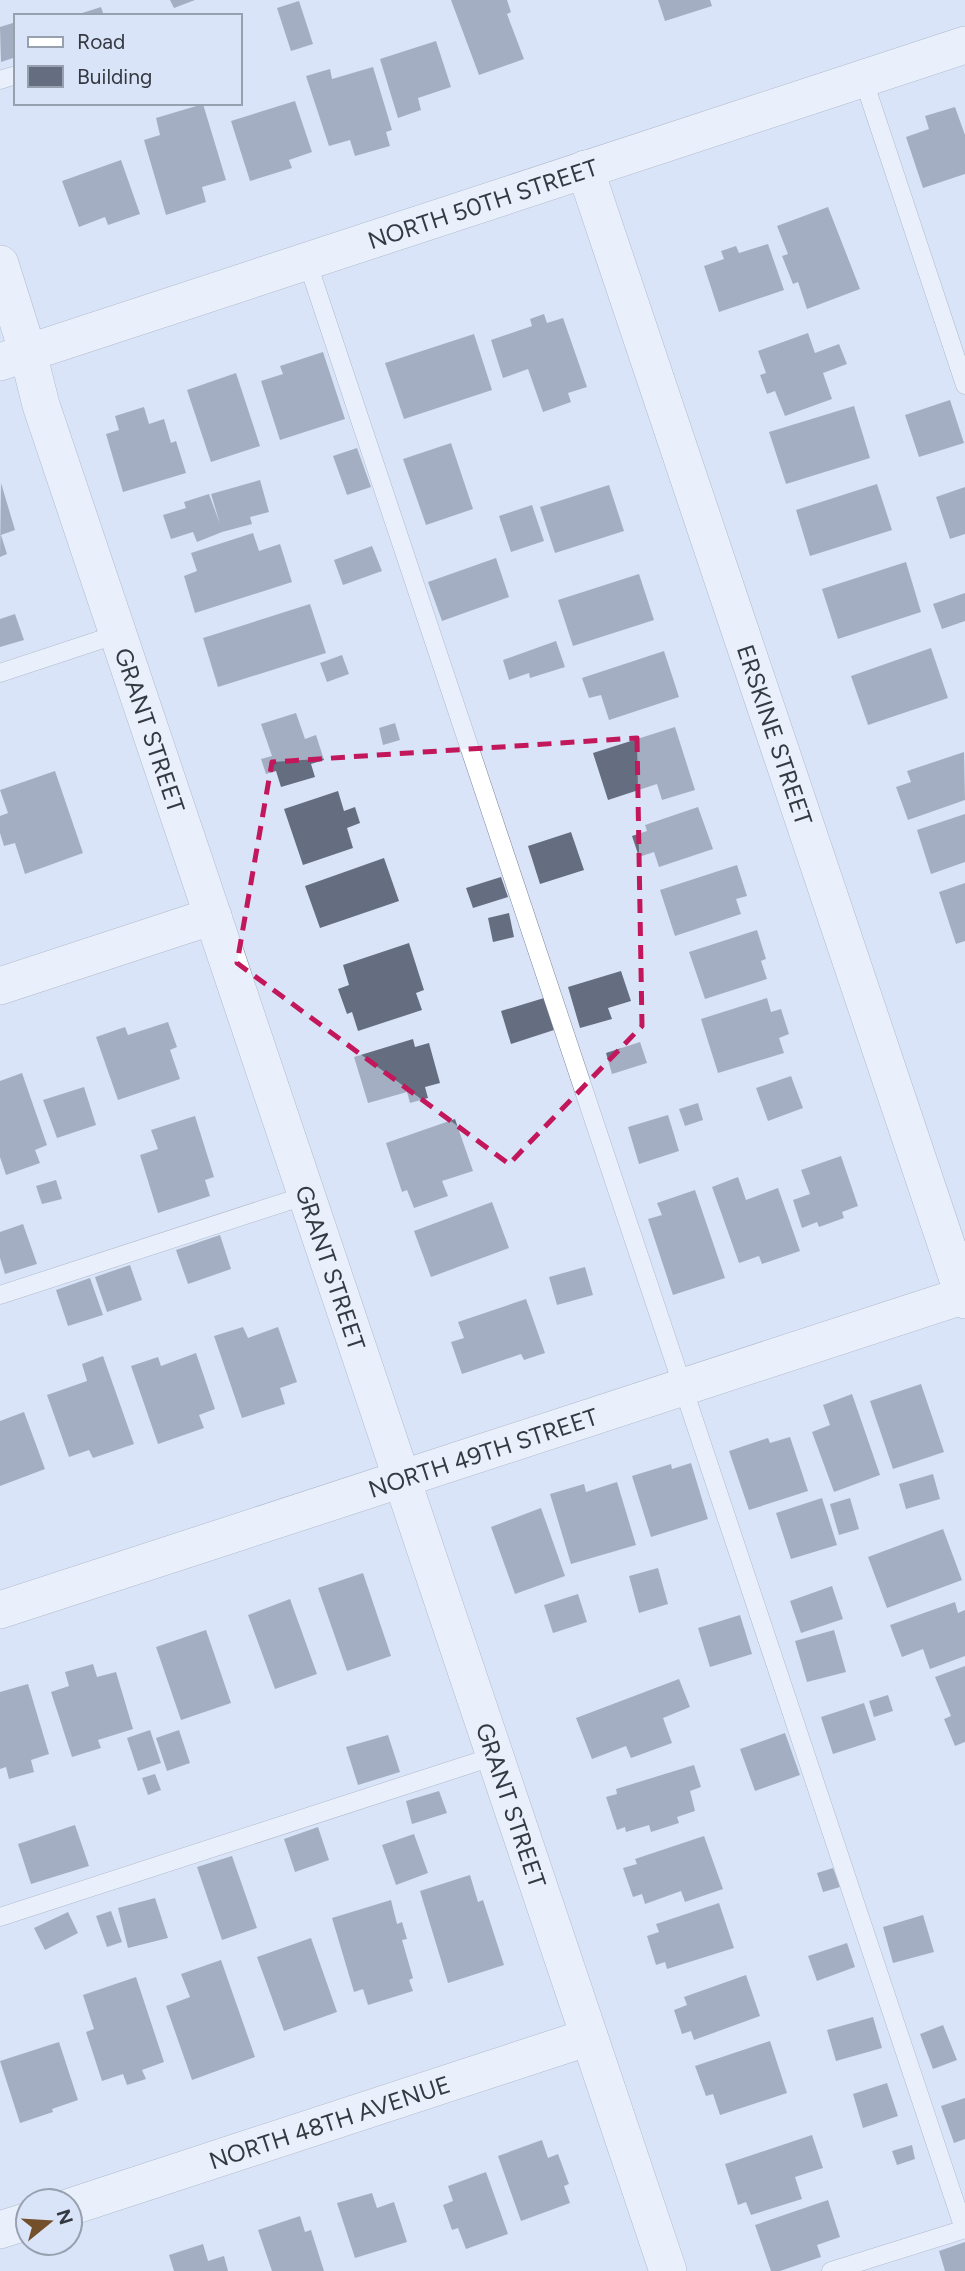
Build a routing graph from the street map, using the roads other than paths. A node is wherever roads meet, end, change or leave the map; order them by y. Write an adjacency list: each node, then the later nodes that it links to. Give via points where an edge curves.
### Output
1 (965, 45): 2 (street, NORTH 50TH STREET)
2 (863, 78): 3 (street, NORTH 50TH STREET); 7 (lane)
3 (585, 169): 4 (street, NORTH 50TH STREET); 14 (street, ERSKINE STREET)
4 (307, 261): 6 (street, NORTH 50TH STREET); 15 (lane)
5 (0, 264): 6 (street, GRANT STREET)
6 (14, 358): 8 (street, GRANT STREET, via 41,405)
7 (965, 385)
8 (118, 634): 9 (lane); 10 (street, GRANT STREET)
9 (0, 673)
10 (214, 916): 11 (street); 12 (street, GRANT STREET)
11 (0, 986)
12 (307, 1195): 13 (lane); 16 (street, GRANT STREET)
13 (0, 1295)
14 (964, 1297): 15 (street, NORTH 49TH STREET)
15 (684, 1386): 16 (street, NORTH 49TH STREET); 22 (lane)
16 (401, 1478): 17 (street, NORTH 49TH STREET); 18 (street, GRANT STREET)
17 (0, 1610)
18 (495, 1756): 19 (lane); 20 (street, GRANT STREET)
19 (0, 1917)
20 (589, 2037): 21 (street, NORTH 48TH AVENUE); 23 (street, GRANT STREET)
21 (84, 2202)
22 (965, 2229): 24 (lane)
23 (668, 2271)
24 (831, 2271)

